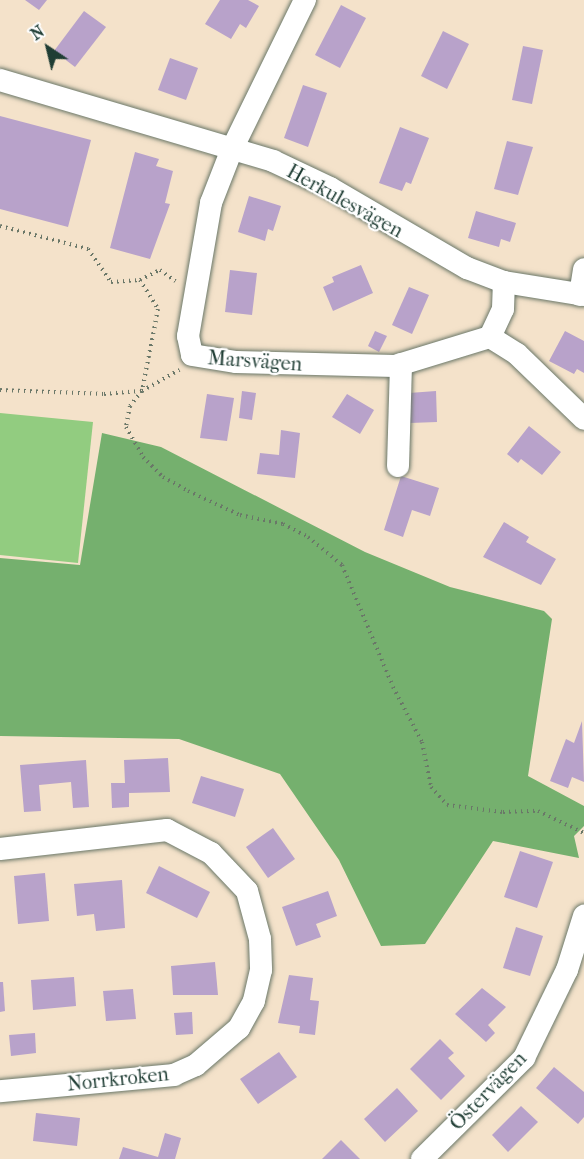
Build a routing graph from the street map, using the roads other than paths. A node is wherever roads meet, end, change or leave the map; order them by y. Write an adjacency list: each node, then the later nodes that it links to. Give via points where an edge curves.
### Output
1 (306, 0): 3 (street, Marsvägen)
2 (0, 80): 3 (street, Herkulesvägen)
3 (232, 149): 5 (street, Herkulesvägen, via 300,172 446,258); 8 (street, Marsvägen, via 211,203 192,309 188,344 192,355 236,362 357,368)
4 (584, 269): 6 (street)
5 (504, 282): 6 (street, Herkulesvägen); 7 (street, via 503,309)
6 (582, 295)
7 (490, 337): 8 (street, Marsvägen); 9 (street, via 517,354)
8 (401, 364): 10 (street)
9 (584, 419)
10 (398, 466)
11 (0, 849): 13 (street, Norrkroken, via 167,830 211,853 247,891 260,939 261,970 254,1001 239,1028 196,1065 174,1075)
12 (584, 916): 14 (street, Östervägen, via 567,970 524,1058)
13 (0, 1091)
14 (422, 1159)

